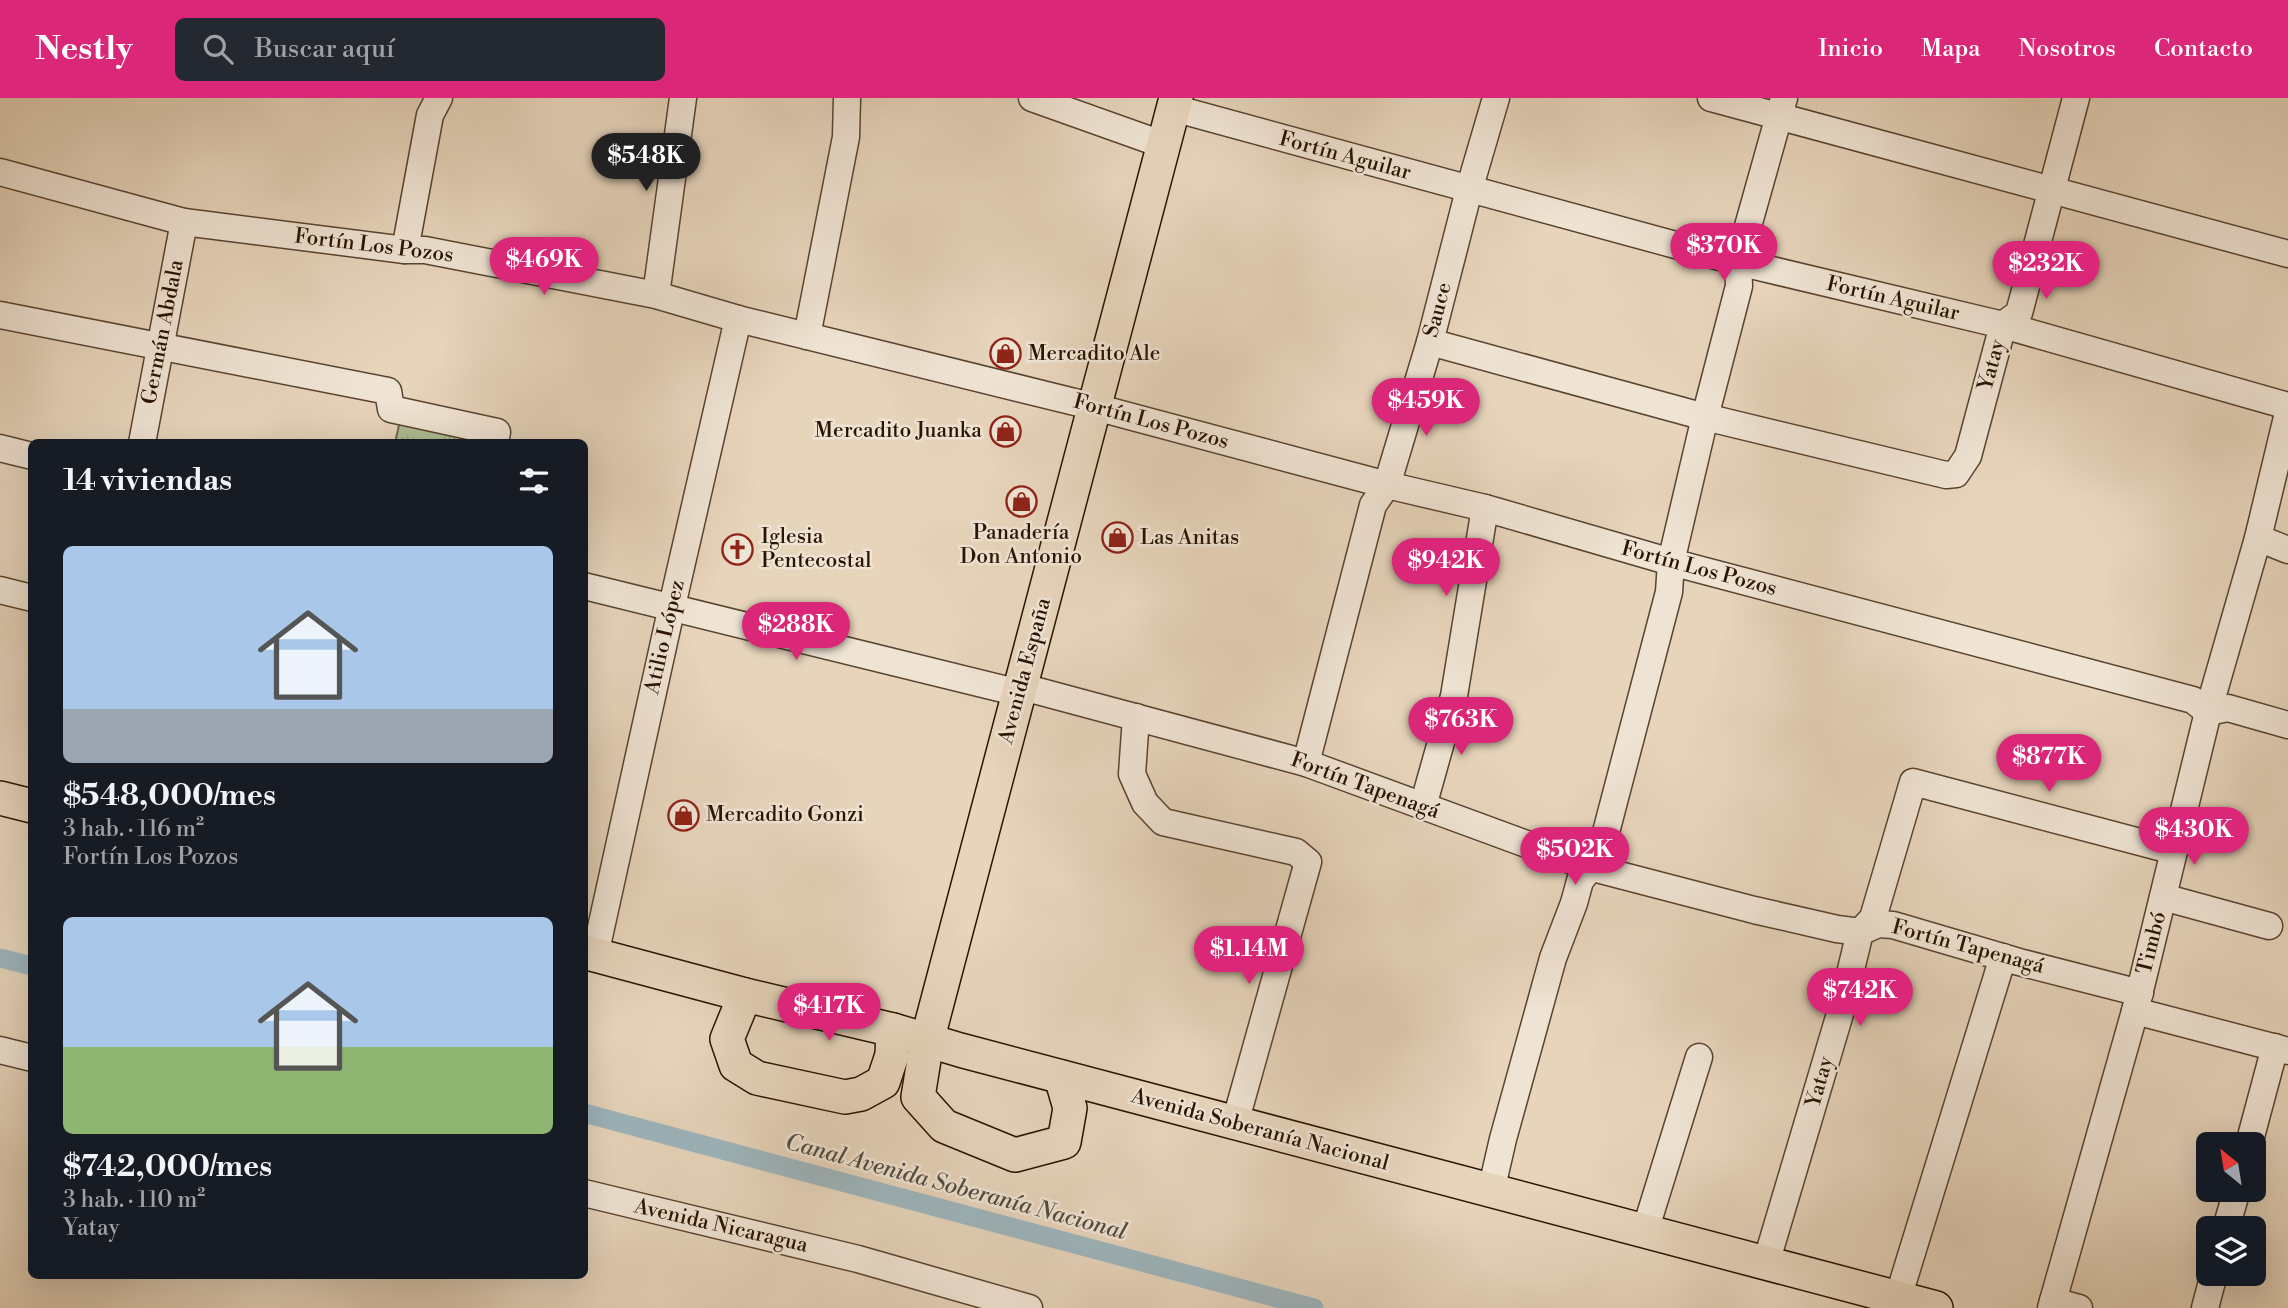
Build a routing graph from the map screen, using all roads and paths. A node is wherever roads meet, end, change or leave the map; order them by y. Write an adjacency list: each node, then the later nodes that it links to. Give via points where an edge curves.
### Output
1 (439, 98): 15 (street, via 430,115)
2 (683, 98): 18 (street)
3 (848, 98): 22 (street, via 846,137)
4 (1032, 98): 10 (street)
5 (1496, 98): 12 (street, Sauce)
6 (1712, 98): 9 (street)
7 (2076, 98): 13 (street, Yatay)
8 (1175, 103): 10 (main road, Avenida España); 12 (street, Fortín Aguilar)
9 (1781, 107): 13 (street); 17 (street)
10 (1164, 145): 26 (main road, Avenida España)
11 (0, 172): 14 (street, Fortín Los Pozos)
12 (1469, 190): 17 (street, Fortín Aguilar); 23 (street, Sauce)
13 (2051, 190): 16 (street); 21 (street, Yatay, via 2019,313)
14 (184, 222): 15 (street, Fortín Los Pozos); 24 (street, Germán Abdala)
15 (405, 250): 18 (street, Fortín Los Pozos, via 425,250)
16 (2288, 254)
17 (1738, 262): 21 (street, Fortín Aguilar); 28 (street, via 1740,286)
18 (656, 295): 20 (street, Fortín Los Pozos)
19 (0, 315): 24 (street)
20 (738, 319): 22 (street, Fortín Los Pozos); 41 (street, Atilio López)
21 (2003, 325): 25 (street, Fortín Aguilar); 28 (street, Yatay, via 1968,456 1956,474)
22 (807, 336): 26 (street, Fortín Los Pozos)
23 (1430, 342): 28 (street); 33 (street, Sauce)
24 (160, 348): 29 (street, Germán Abdala); 30 (street, via 388,391 391,409 497,432)
25 (2288, 406)
26 (1096, 407): 33 (street, Fortín Los Pozos); 42 (main road, Avenida España)
27 (2288, 413): 35 (street, Timbó)
28 (1704, 417): 37 (street)
29 (143, 439)
30 (496, 439)
31 (0, 448): 32 (street)
32 (28, 455)
33 (1387, 485): 34 (street, Fortín Los Pozos); 46 (street, Sauce, via 1373,505)
34 (1485, 508): 37 (street, Fortín Los Pozos); 49 (street, via 1454,696)
35 (2258, 538): 36 (street); 43 (street, Timbó)
36 (2288, 550)
37 (1671, 562): 43 (street, Fortín Los Pozos, via 2193,700); 51 (street, via 1669,592 1600,855)
38 (588, 587): 41 (street, Fortín Tapenagá)
39 (0, 590): 40 (street)
40 (28, 597)
41 (672, 607): 42 (street, Fortín Tapenagá); 55 (street, Atilio López)
42 (1019, 693): 44 (street, Fortín Tapenagá, via 1034,690); 60 (main road, Avenida España)
43 (2208, 712): 45 (street, Fortín Los Pozos, via 2228,708); 50 (street, Timbó)
44 (1136, 717): 46 (street, Fortín Tapenagá); 66 (street, via 1132,774 1144,803 1163,822 1296,852 1308,863)
45 (2288, 724)
46 (1306, 763): 49 (street, Fortín Tapenagá)
47 (0, 798): 48 (main road)
48 (28, 805)
49 (1423, 806): 51 (street, Fortín Tapenagá)
50 (2174, 852): 52 (street, Timbó); 54 (street, Yatay, via 1913,782 1872,918)
51 (1589, 867): 54 (street, Fortín Tapenagá, via 1754,911); 68 (street, via 1553,958)
52 (2164, 897): 53 (street); 58 (street, Timbó)
53 (2269, 926)
54 (1860, 932): 56 (street, Fortín Tapenagá, via 1878,924 1893,925); 71 (street, Yatay)
55 (590, 953): 57 (main road, Avenida Soberanía Nacional)
56 (2003, 957): 58 (street, Fortín Tapenagá); 73 (street)
57 (745, 995): 59 (main road, Avenida Soberanía Nacional); 59 (main road, via 727,1039 736,1065 757,1078 845,1097 861,1094 883,1082 892,1055)
58 (2137, 1002): 61 (street, Fortín Tapenagá); 74 (street, Timbó)
59 (893, 1030): 60 (main road, Avenida Soberanía Nacional)
60 (927, 1041): 65 (main road, Avenida Soberanía Nacional); 65 (main road, Avenida España, via 918,1097 944,1125 1015,1155 1064,1142 1070,1108)
61 (2281, 1049): 67 (street)
62 (0, 1050): 63 (street)
63 (28, 1057)
64 (1699, 1057): 70 (street)
65 (1061, 1077): 66 (main road, Avenida Soberanía Nacional)
66 (1235, 1123): 68 (main road, Avenida Soberanía Nacional)
67 (2253, 1132)
68 (1491, 1191): 70 (main road, Avenida Soberanía Nacional)
69 (588, 1194): 75 (street, Avenida Nicaragua, via 858,1259)
70 (1645, 1231): 71 (main road, Avenida Soberanía Nacional)
71 (1766, 1263): 73 (main road, Avenida Soberanía Nacional)
72 (2211, 1286): 78 (street)
73 (1898, 1298): 76 (main road, Avenida Soberanía Nacional)
74 (2052, 1305): 77 (street)
75 (1029, 1308)
76 (1936, 1308)
77 (2079, 1308)
78 (2205, 1308)

